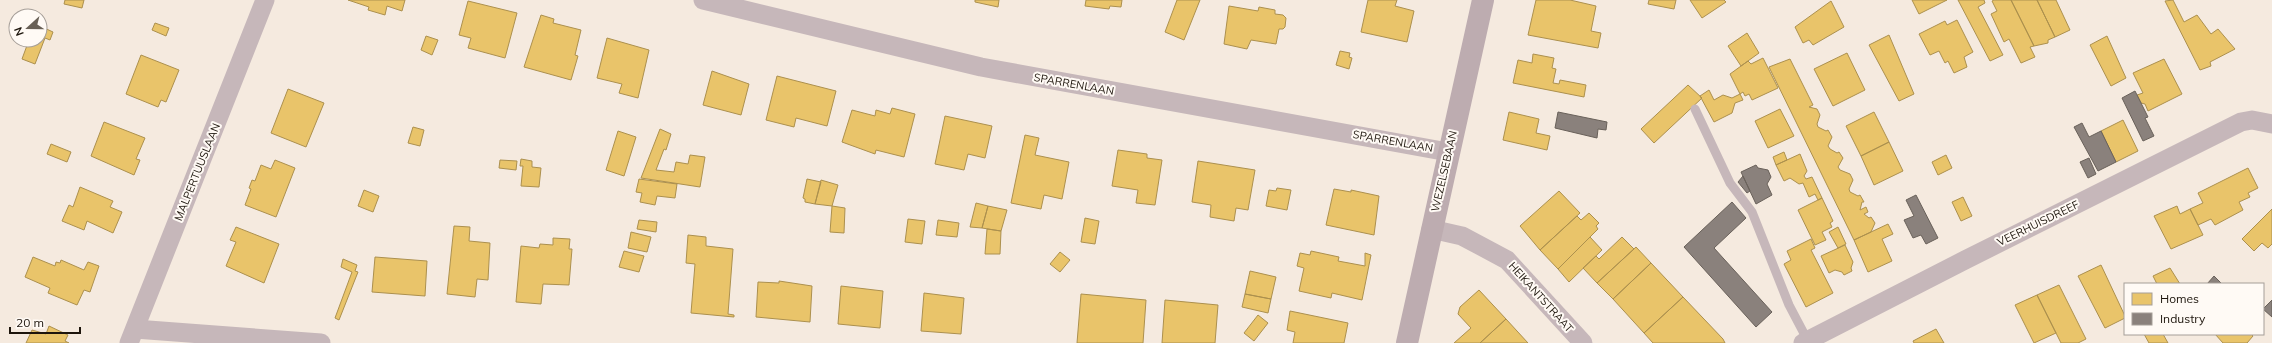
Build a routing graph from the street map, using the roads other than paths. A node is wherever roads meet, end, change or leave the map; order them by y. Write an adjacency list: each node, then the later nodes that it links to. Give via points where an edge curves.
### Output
1 (266, 0): 8 (street, MALPERTUUSLAAN)
2 (703, 0): 6 (street, SPARRENLAAN, via 981,67)
3 (1483, 0): 6 (street, WEZELSEBAAN)
4 (1695, 109): 9 (lane, VEERHUISDREEF, via 1730,183 1752,212)
5 (2272, 124): 9 (street, VEERHUISDREEF, via 2252,120 2241,122)
6 (1448, 152): 7 (street, WEZELSEBAAN)
7 (1431, 229): 11 (street, WEZELSEBAAN); 12 (street, HEIKANTSTRAAT, via 1462,236 1507,260)
8 (132, 336): 10 (street)
9 (1806, 342)
10 (321, 343)
11 (1406, 343)
12 (1583, 343)

